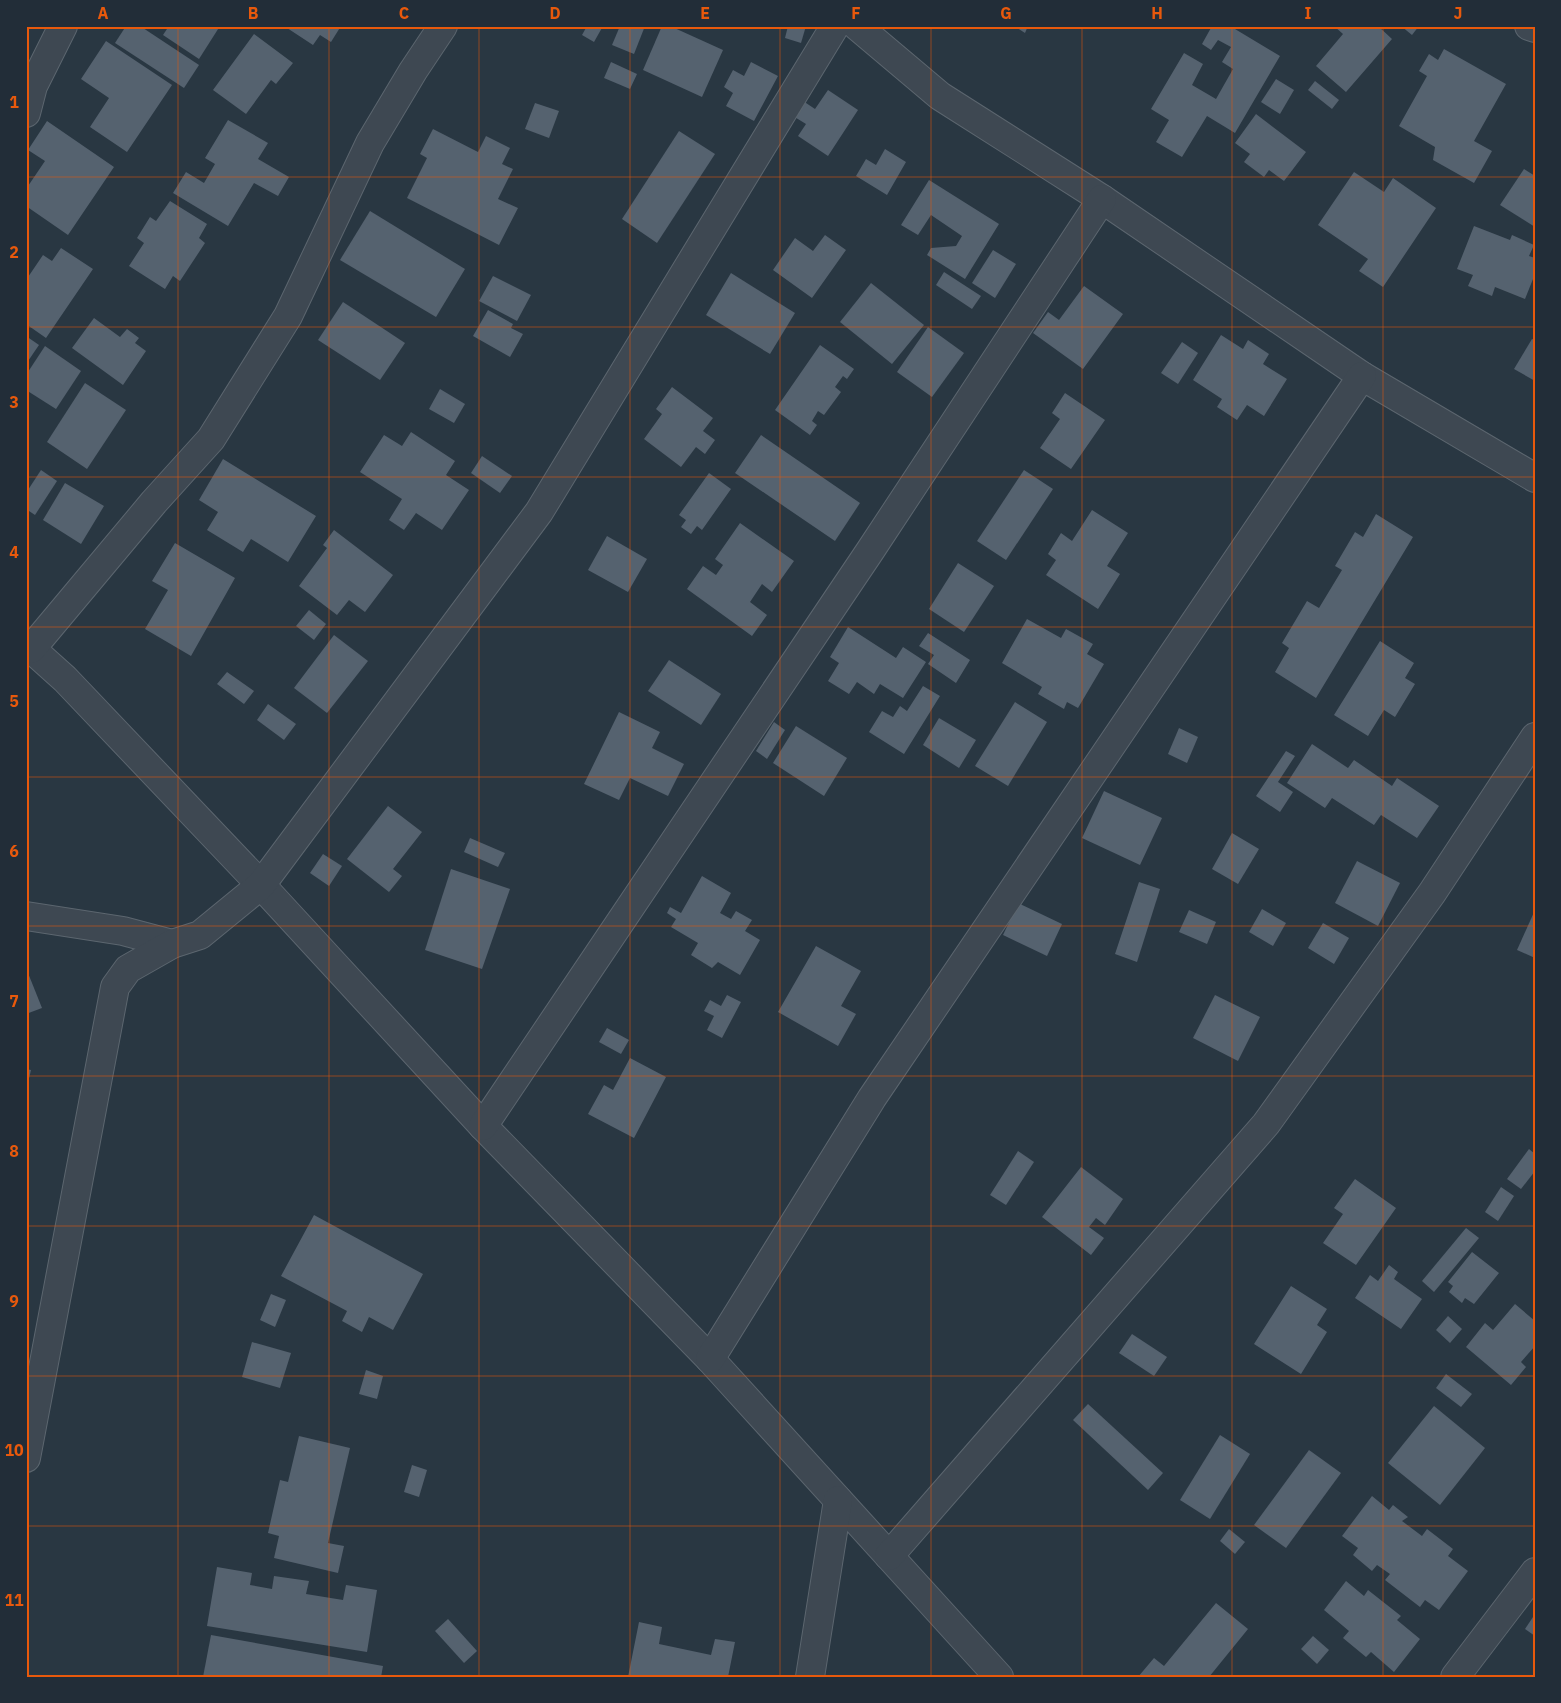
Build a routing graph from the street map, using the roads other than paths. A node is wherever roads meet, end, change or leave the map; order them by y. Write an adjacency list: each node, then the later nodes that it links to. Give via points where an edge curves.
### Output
1 (62, 26): 7 (street, via 33,86)
2 (444, 26): 11 (street, via 413,70 370,143 288,316 211,439)
3 (835, 26): 13 (street, via 539,512)
4 (857, 26): 8 (street, via 940,96)
5 (1529, 26): 6 (street)
6 (1535, 28)
7 (26, 114)
8 (1102, 199): 9 (street); 16 (street, via 870,551)
9 (1362, 376): 10 (street); 17 (street, via 872,1098)
10 (1535, 478)
11 (29, 646): 13 (street, via 65,679)
12 (1535, 737): 20 (street, via 1432,893 1266,1124)
13 (261, 884): 15 (street, via 200,935); 16 (street)
14 (26, 916): 15 (street, via 123,931)
15 (172, 944): 18 (street, via 128,969 114,987)
16 (483, 1126): 17 (street)
17 (710, 1359): 19 (street)
18 (26, 1458)
19 (838, 1500): 20 (street); 22 (street)
20 (890, 1556): 23 (street)
21 (1535, 1572): 24 (street)
22 (810, 1677)
23 (999, 1677)
24 (1455, 1677)

